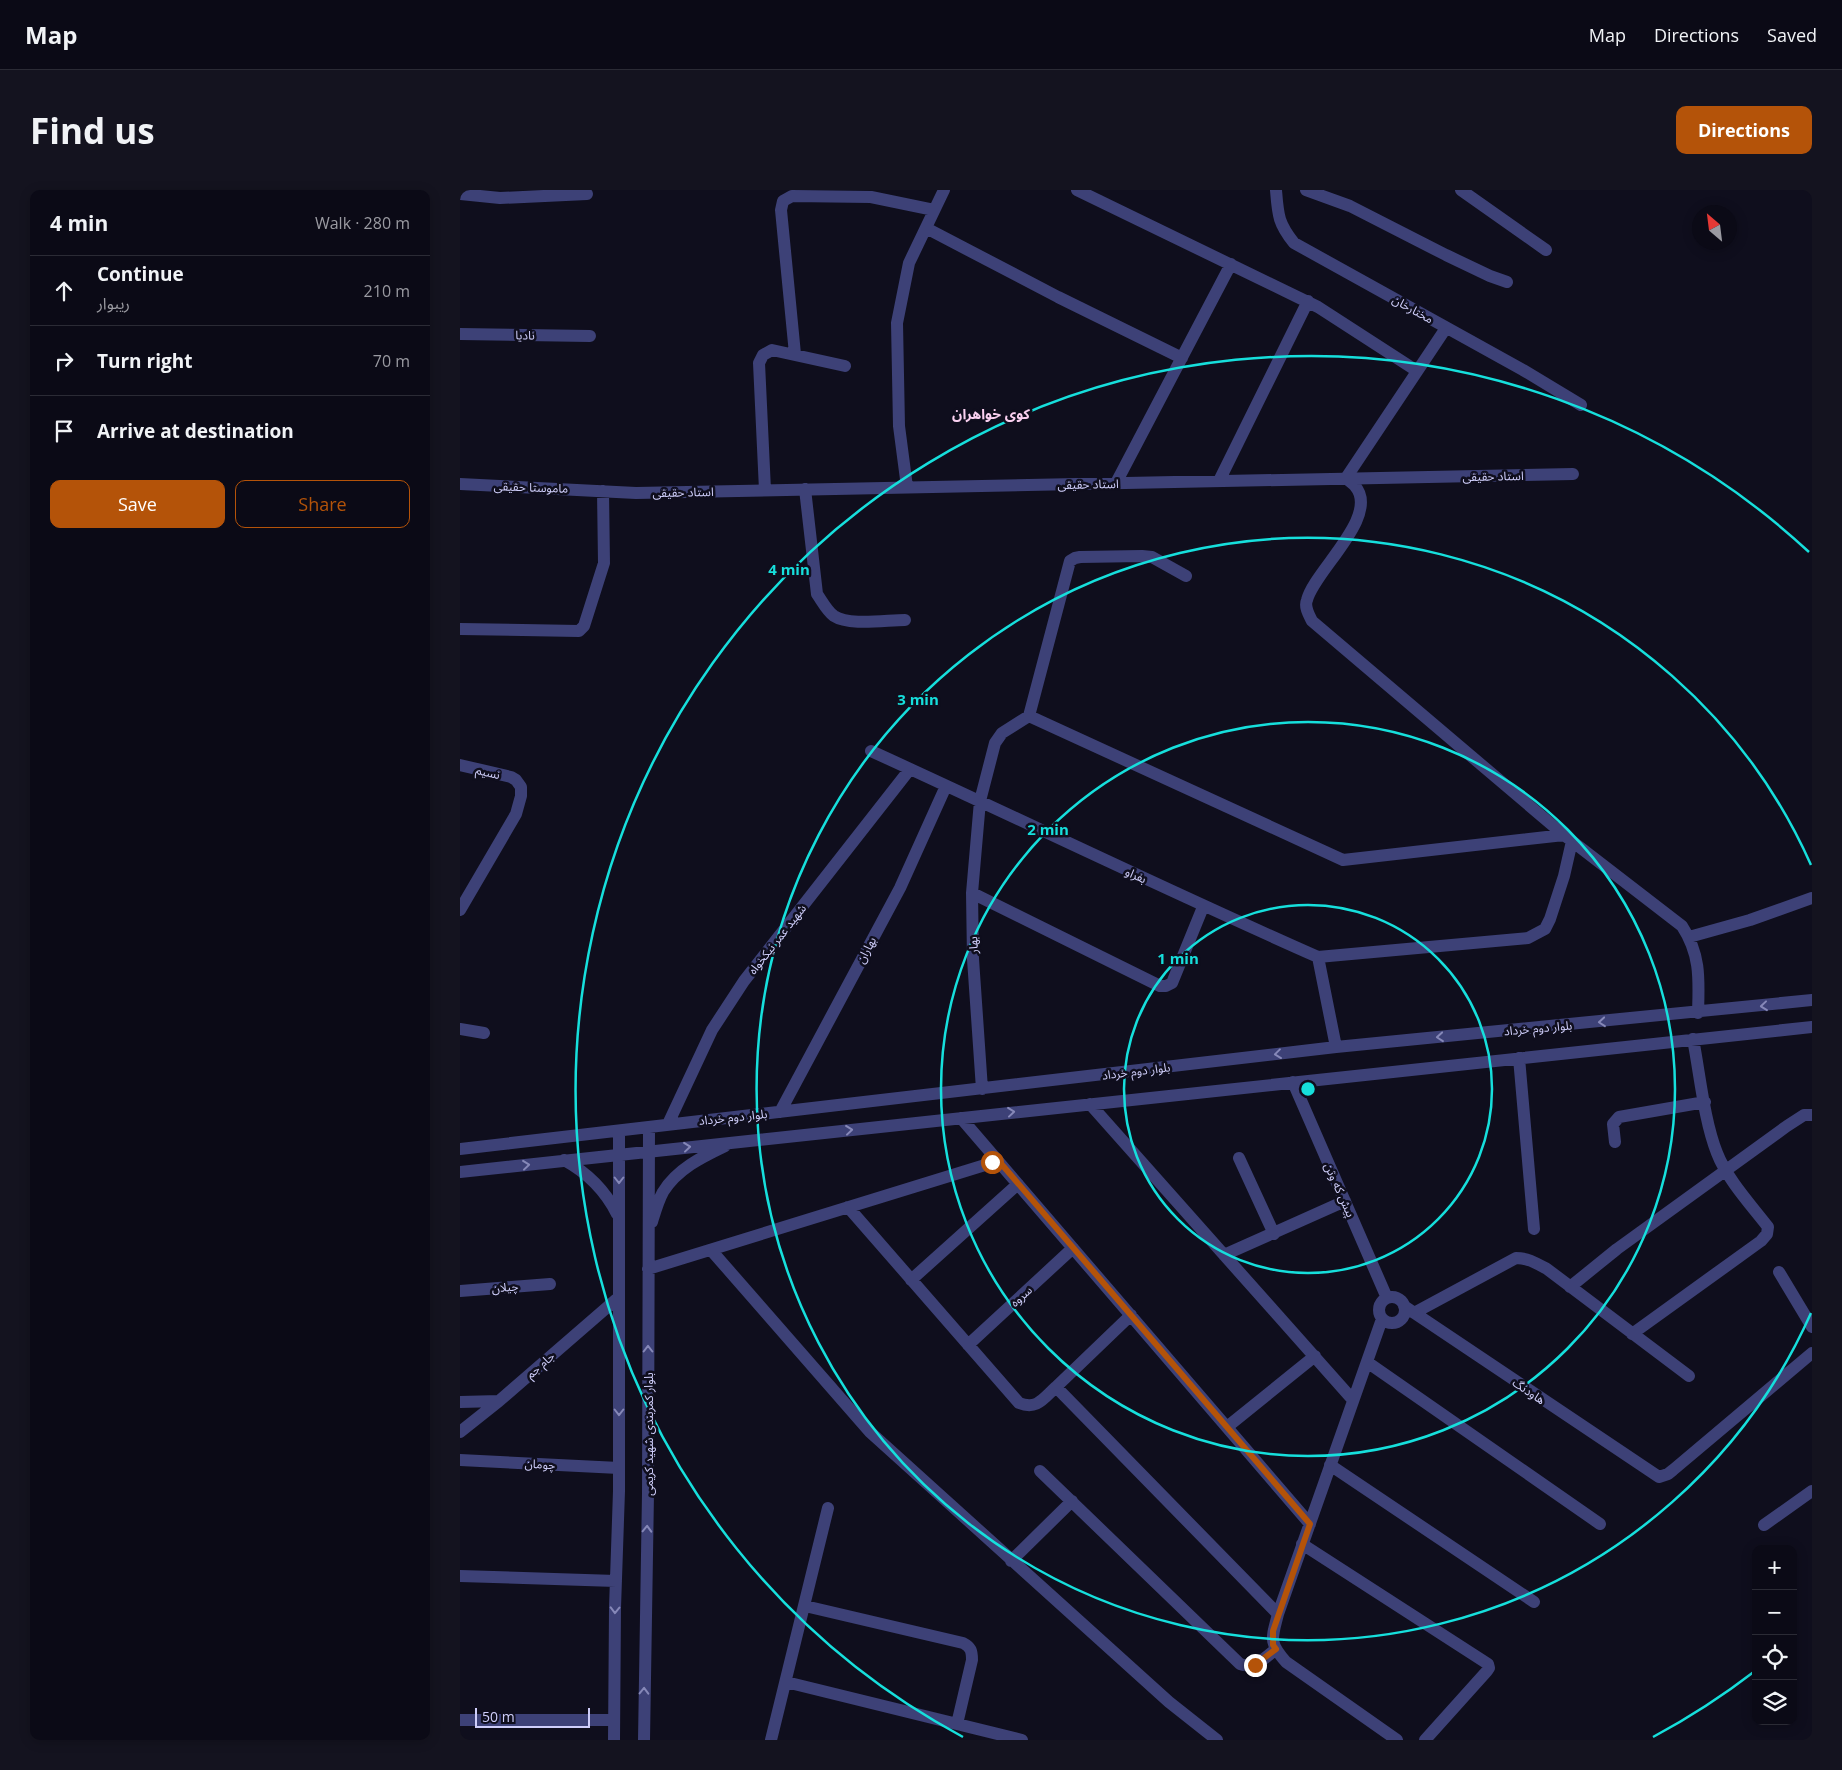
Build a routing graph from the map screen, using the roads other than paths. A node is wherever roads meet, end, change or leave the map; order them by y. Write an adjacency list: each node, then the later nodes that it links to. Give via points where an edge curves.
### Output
1 (944, 190): 8 (street)
2 (1077, 190): 11 (street)
3 (1276, 190): 14 (street, مختارخان, via 1282,228 1294,243)
4 (1306, 190): 12 (street, via 1350,206)
5 (1461, 190): 10 (street)
6 (460, 194): 7 (street, via 500,198)
7 (587, 194)
8 (934, 210): 9 (street); 17 (street, via 872,197 792,196 783,201 781,210)
9 (926, 228): 18 (street); 27 (street, via 909,263 897,323 899,426)
10 (1546, 250)
11 (1231, 264): 13 (street); 18 (street)
12 (1506, 282)
13 (1308, 302): 20 (street); 24 (street)
14 (1446, 328): 20 (street); 21 (street, مختارخان)
15 (460, 334): 16 (street, نادیا)
16 (590, 336)
17 (795, 354): 19 (street); 29 (street, via 772,350 763,355 759,363)
18 (1182, 358): 25 (street)
19 (845, 366)
20 (1417, 372): 23 (street)
21 (1581, 405)
22 (1573, 474): 23 (street, استاد حقیقی)
23 (1346, 478): 24 (street, استاد حقیقی); 40 (street, via 1356,487 1360,512 1306,601 1312,621)
24 (1219, 481): 25 (street, استاد حقیقی)
25 (1116, 483): 27 (street, استاد حقیقی)
26 (460, 484): 30 (street, ماموستا حقیقی)
27 (907, 487): 28 (street, استاد حقیقی)
28 (805, 489): 29 (street, استاد حقیقی); 32 (street, via 817,594 825,607 834,616 850,621)
29 (765, 490): 30 (street, استاد حقیقی)
30 (603, 491): 33 (street, via 604,563 584,626 579,631)
31 (1186, 576): 34 (street, via 1152,557 1080,557 1070,562)
32 (905, 620)
33 (460, 629)
34 (1029, 716): 39 (street, بهار, via 1002,733 995,743); 40 (street, via 1343,860)
35 (871, 751): 37 (street, بفراو)
36 (460, 766): 44 (street, نسیم, via 511,777 521,787 522,796 516,814)
37 (910, 769): 38 (street, بفراو); 62 (street, شهید عمر نیکخواه, via 744,981 712,1030)
38 (946, 786): 39 (street, بفراو); 59 (street, بهاران, via 900,888)
39 (980, 801): 41 (street, بهار); 43 (street, بفراو)
40 (1568, 838): 45 (street, via 1682,926); 46 (street, via 1564,876 1550,919 1545,929 1537,934 1528,938)
41 (972, 893): 43 (street, via 1160,986 1172,982); 56 (street, بهار)
42 (1812, 898): 45 (street)
43 (1202, 906): 46 (street, بفراو)
44 (460, 910)
45 (1689, 937): 48 (street, via 1699,967)
46 (1318, 957): 53 (street)
47 (1812, 1000): 48 (street, بلوار دوم خرداد, one-way to 48)
48 (1698, 1013): 53 (street, بلوار دوم خرداد, one-way to 53)
49 (1812, 1027): 52 (street, بلوار دوم خرداد)
50 (460, 1029): 51 (street)
51 (484, 1033)
52 (1693, 1039): 54 (street, بلوار دوم خرداد); 57 (street)
53 (1336, 1047): 56 (street, بلوار دوم خرداد, one-way to 56)
54 (1519, 1058): 55 (street, بلوار دوم خرداد); 81 (street)
55 (1293, 1082): 58 (street, بلوار دوم خرداد); 78 (street, پیش که وتن)
56 (982, 1089): 59 (street, بلوار دوم خرداد)
57 (1705, 1102): 66 (street, via 1619,1117 1613,1124); 75 (street, via 1710,1131)
58 (1090, 1104): 61 (street, بلوار دوم خرداد, one-way to 58); 86 (street)
59 (780, 1112): 62 (street, بلوار دوم خرداد)
60 (1812, 1115): 75 (street, via 1804,1115)
61 (961, 1118): 65 (street, بلوار دوم خرداد, one-way to 61); 73 (street)
62 (668, 1124): 63 (street, بلوار دوم خرداد)
63 (649, 1128): 64 (street, بلوار دوم خرداد); 69 (street, بلوار کمربندی شهید کریمی)
64 (619, 1131): 67 (street, بلوار دوم خرداد); 70 (street)
65 (732, 1142): 69 (street, بلوار دوم خرداد, one-way to 65); 82 (street, via 702,1158 663,1192)
66 (1615, 1142)
67 (495, 1145): 68 (street, بلوار دوم خرداد); 74 (street)
68 (460, 1149)
69 (648, 1151): 70 (street, بلوار دوم خرداد); 82 (street, بلوار کمربندی شهید کریمی)
70 (619, 1154): 72 (street, بلوار دوم خرداد); 80 (street, one-way to 80)
71 (1239, 1158): 83 (street)
72 (564, 1160): 74 (street, بلوار دوم خرداد, one-way to 72); 80 (street, via 592,1179 606,1194)
73 (998, 1160): 77 (street); 79 (street)
74 (494, 1168): 76 (street, بلوار دوم خرداد)
75 (1725, 1170): 91 (street); 99 (street, via 1768,1227 1767,1234)
76 (460, 1172)
77 (1018, 1184): 84 (street); 89 (street)
78 (1345, 1201): 83 (street); 94 (street, پیش که وتن)
79 (848, 1207): 85 (street); 89 (street)
80 (619, 1218): 93 (street)
81 (1534, 1229)
82 (649, 1231): 87 (street, بلوار کمربندی شهید کریمی)
83 (1274, 1234): 86 (street)
84 (1074, 1248): 96 (street); 100 (street, سروه)
85 (711, 1250): 87 (street); 122 (street, via 870,1432)
86 (1224, 1255): 102 (street)
87 (648, 1269): 134 (street, بلوار کمربندی شهید کریمی, one-way to 87)
88 (1779, 1272): 98 (street)
89 (911, 1280): 100 (street)
90 (550, 1284): 92 (street, چیلان)
91 (1570, 1287): 95 (street, via 1532,1260 1516,1258); 99 (street)
92 (460, 1291)
93 (619, 1296): 107 (street, جام جم); 113 (street, one-way to 113)
94 (1387, 1298): 95 (street, via 1397,1299); 97 (street, via 1380,1305)
95 (1409, 1310): 97 (street, via 1396,1322); 101 (street, هاودنگ, via 1662,1477)
96 (1131, 1315): 105 (street); 109 (street)
97 (1382, 1319): 103 (street)
98 (1812, 1327)
99 (1632, 1334): 104 (street)
100 (968, 1344): 105 (street, via 1019,1403 1029,1407 1035,1405)
101 (1812, 1353)
102 (1315, 1356): 106 (street); 109 (street)
103 (1367, 1362): 106 (street); 119 (street)
104 (1689, 1376)
105 (1056, 1387): 127 (street)
106 (1354, 1400): 112 (street)
107 (498, 1401): 108 (street); 110 (street, جام جم)
108 (460, 1402)
109 (1227, 1427): 118 (street)
110 (460, 1432)
111 (460, 1460): 113 (street, چومان)
112 (1330, 1465): 118 (street); 125 (street)
113 (620, 1468): 124 (street)
114 (1040, 1472): 116 (street)
115 (1812, 1491): 120 (street)
116 (1072, 1501): 122 (street); 128 (street, via 1240,1664 1255,1665)
117 (828, 1508): 126 (street)
118 (1310, 1524): 121 (street)
119 (1600, 1524)
120 (1764, 1525)
121 (1302, 1544): 127 (street); 139 (street, via 1488,1664 1487,1671)
122 (1011, 1561): 137 (street, via 1169,1702)
123 (460, 1576): 124 (street)
124 (616, 1581): 131 (street, one-way to 131)
125 (1534, 1602)
126 (805, 1606): 129 (street); 132 (street, via 970,1647 972,1660)
127 (1278, 1614): 128 (street, via 1273,1631)
128 (1276, 1649): 138 (street, via 1286,1662)
129 (786, 1682): 132 (street); 135 (street)
130 (460, 1720): 131 (street)
131 (614, 1720): 133 (street)
132 (957, 1724): 136 (street)
133 (614, 1740)
134 (644, 1740)
135 (771, 1740)
136 (1022, 1740)
137 (1217, 1740)
138 (1396, 1740)
139 (1425, 1740)

